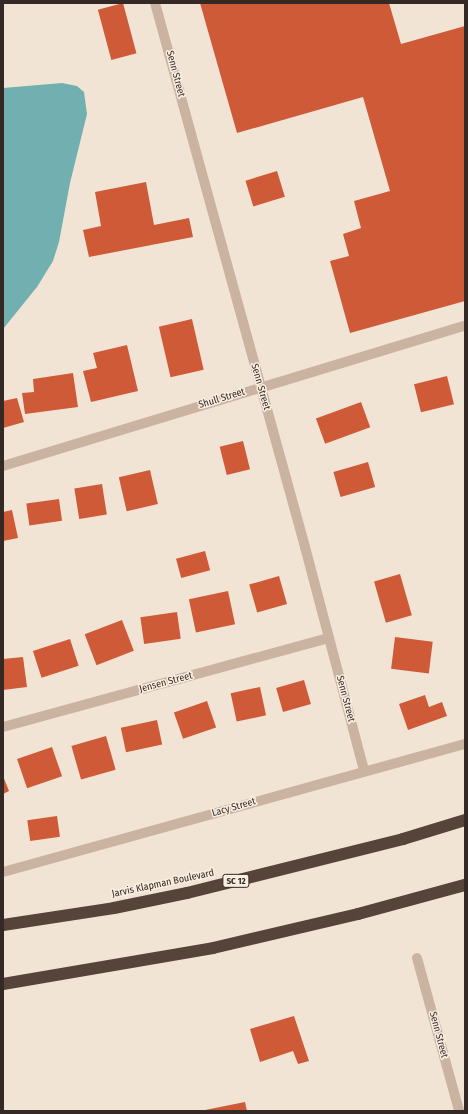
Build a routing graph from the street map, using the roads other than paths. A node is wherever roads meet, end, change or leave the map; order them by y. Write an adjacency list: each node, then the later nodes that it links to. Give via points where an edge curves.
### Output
1 (155, 3): 3 (street, Senn Street)
2 (465, 326): 3 (street, Shull Street)
3 (260, 388): 4 (street, Shull Street); 5 (street, Senn Street)
4 (3, 466)
5 (329, 638): 6 (street, Jensen Street); 8 (street, Senn Street)
6 (3, 727)
7 (465, 744): 8 (street, Lacy Street)
8 (364, 771): 10 (street, Lacy Street)
9 (465, 820): 12 (highway, Jarvis Klapman Boulevard / SC 12, via 187,893 114,908)
10 (3, 872)
11 (465, 885): 14 (highway, via 358,914 213,948)
12 (3, 925)
13 (417, 958): 15 (street, Senn Street)
14 (3, 984)
15 (459, 1111)

